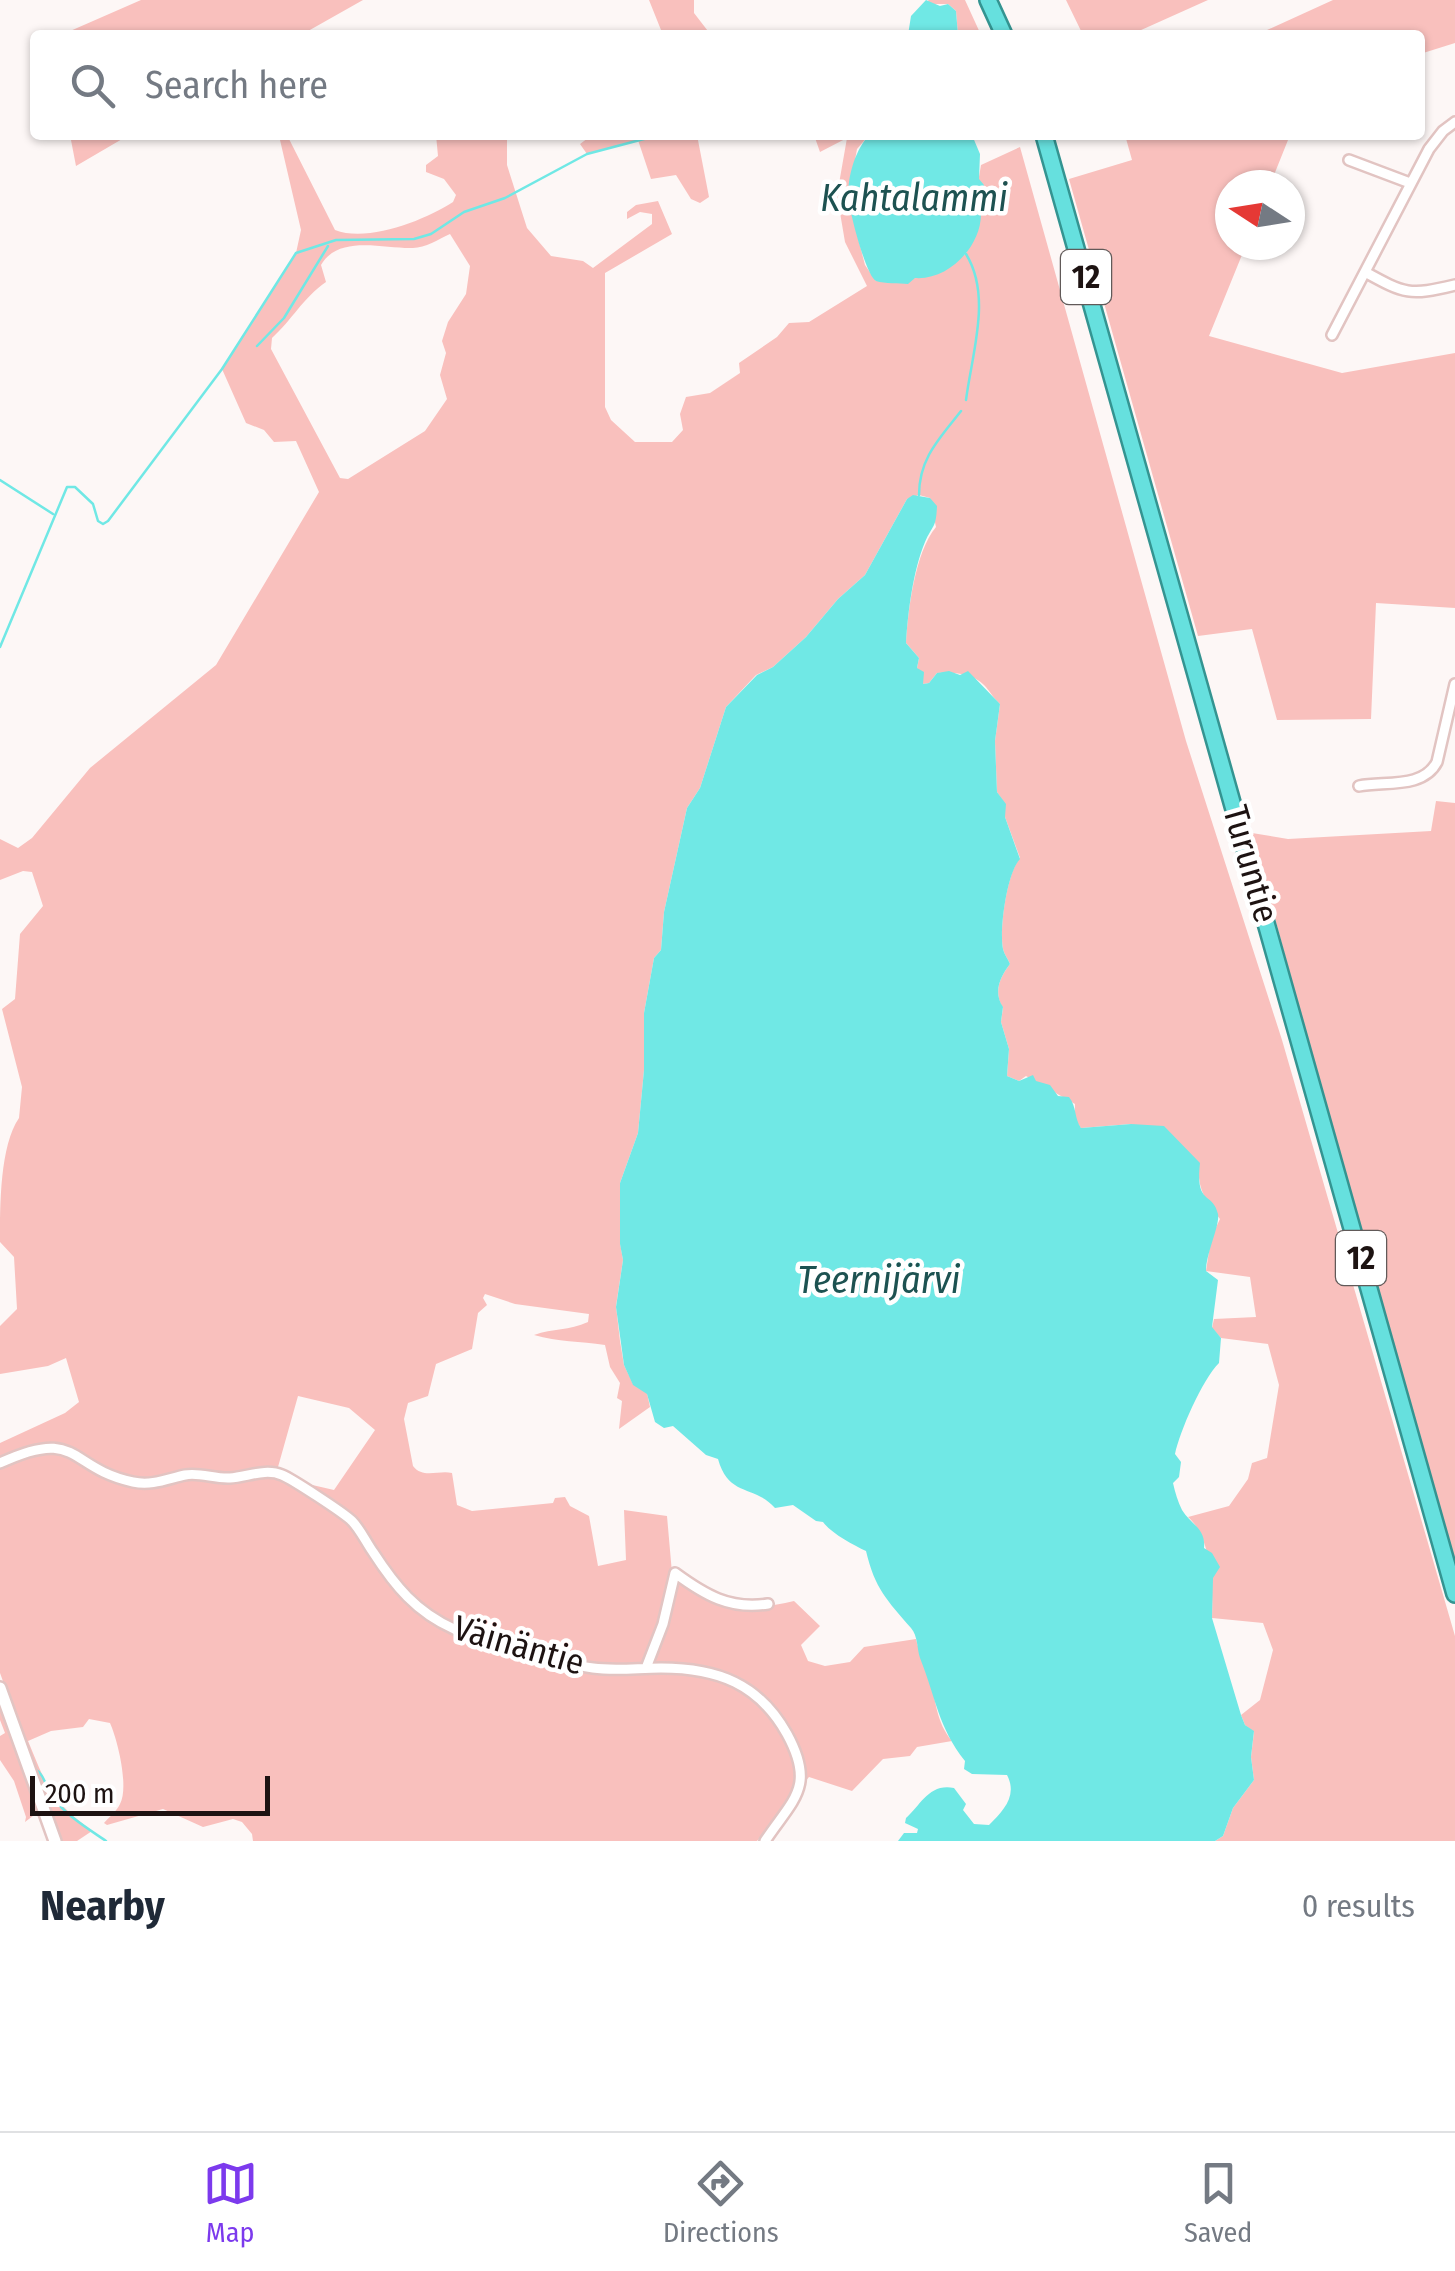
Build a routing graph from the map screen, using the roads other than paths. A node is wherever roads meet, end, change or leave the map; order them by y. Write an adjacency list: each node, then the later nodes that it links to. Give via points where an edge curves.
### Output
1 (988, 0): 2 (highway)
2 (1002, 30)
3 (1455, 122): 6 (street, via 1436,138)
4 (1046, 140): 13 (highway, Turuntie / 12)
5 (1349, 160): 6 (street)
6 (1410, 182): 7 (street)
7 (1364, 272): 8 (street, via 1420,294); 9 (street)
8 (1455, 285)
9 (1332, 335)
10 (1455, 684): 11 (street, via 1430,773)
11 (1359, 786)
12 (0, 1463): 15 (street, Väinäntie, via 50,1446 136,1482 187,1474 282,1475 354,1522 405,1597 454,1629 592,1668)
13 (1455, 1594)
14 (768, 1604): 15 (street, via 739,1607 716,1600 674,1574)
15 (646, 1668): 18 (street, Väinäntie, via 738,1682 760,1695 778,1718 798,1758 801,1786)
16 (0, 1688): 17 (street)
17 (55, 1841)
18 (765, 1841)

